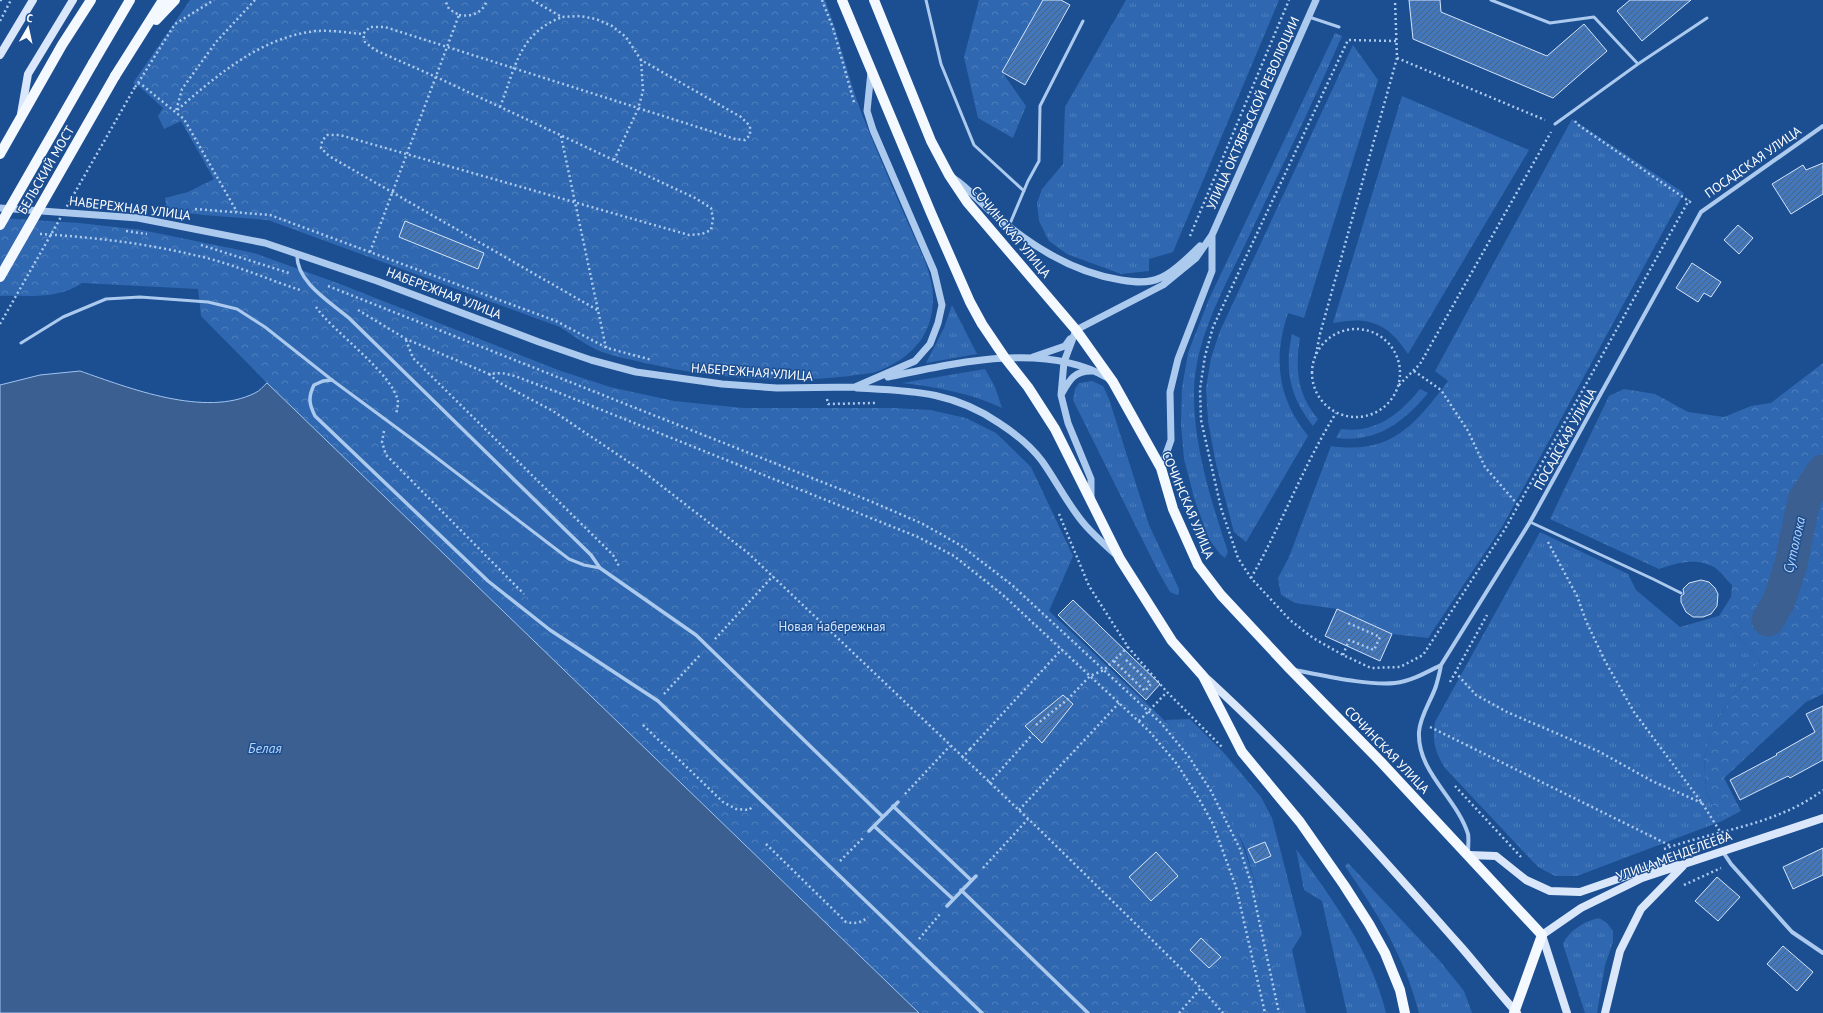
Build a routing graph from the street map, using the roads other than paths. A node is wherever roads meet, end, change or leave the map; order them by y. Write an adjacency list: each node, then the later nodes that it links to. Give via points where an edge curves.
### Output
1 (33, 0): 19 (main road)
2 (73, 0): 22 (main road, via 28,74)
3 (91, 0): 22 (main road)
4 (130, 0): 29 (main road, БЕЛЬСКИЙ МОСТ, bridge)
5 (163, 0): 18 (main road)
6 (175, 0): 18 (main road)
7 (837, 0): 13 (main road)
8 (842, 0): 13 (main road)
9 (874, 0): 26 (main road, СОЧИНСКАЯ УЛИЦА, via 931,141)
10 (926, 0): 27 (lane, via 941,64 974,145)
11 (1316, 0): 14 (street, УЛИЦА ОКТЯБРЬСКОЙ РЕВОЛЮЦИИ)
12 (1491, 0): 20 (lane, via 1550,23 1594,17)
13 (848, 13): 21 (main road)
14 (1309, 17): 17 (lane); 31 (street, УЛИЦА ОКТЯБРЬСКОЙ РЕВОЛЮЦИИ)
15 (1707, 18): 20 (lane)
16 (1083, 21): 27 (lane, via 1040,106 1038,161)
17 (1339, 27)
18 (141, 37): 33 (main road, БЕЛЬСКИЙ МОСТ, bridge, via 115,76)
19 (0, 55)
20 (1638, 64): 23 (lane)
21 (871, 70): 36 (main road, via 970,302); 40 (street, via 867,111 934,271 942,305 930,344 915,360)
22 (20, 119): 25 (main road)
23 (1555, 124)
24 (1823, 126): 47 (street, ПОСАДСКАЯ УЛИЦА, via 1701,212)
25 (0, 154)
26 (949, 175): 30 (street, via 967,187); 34 (main road, СОЧИНСКАЯ УЛИЦА, via 967,202)
27 (1024, 191): 30 (lane)
28 (0, 208): 32 (street, НАБЕРЕЖНАЯ УЛИЦА, via 138,218 265,243)
29 (0, 225)
30 (1009, 226): 31 (street, via 1043,251 1077,268 1105,278 1137,283 1160,278 1195,252)
31 (1212, 235): 34 (street, via 1196,258 1163,285); 45 (street, via 1212,271 1178,359 1170,392 1171,440)
32 (297, 253): 43 (street, НАБЕРЕЖНАЯ УЛИЦА, via 590,360 636,372 722,384 813,389); 49 (street, via 296,265 304,278 349,318 591,555)
33 (0, 278)
34 (1076, 330): 37 (street, via 1065,346); 38 (street); 42 (main road, СОЧИНСКАЯ УЛИЦА)
35 (21, 343): 41 (lane, via 63,317 106,298 140,297 208,302 237,309 265,327)
36 (1005, 358): 37 (street); 40 (street, via 925,369); 46 (main road, via 1028,387 1055,429)
37 (1030, 358): 38 (street)
38 (1064, 362): 39 (street); 44 (street)
39 (1095, 371): 42 (street); 44 (street, via 1083,371 1071,377)
40 (878, 379): 43 (street, НАБЕРЕЖНАЯ УЛИЦА)
41 (332, 380): 49 (lane, via 569,558 584,565); 71 (street, via 314,384 309,394 309,405 315,416 488,581 550,630 658,701)
42 (1114, 382): 45 (main road, СОЧИНСКАЯ УЛИЦА)
43 (855, 388): 48 (street, via 939,395 986,413 1020,437 1042,462 1086,526)
44 (1061, 395): 46 (street, via 1068,423 1091,479)
45 (1161, 468): 52 (main road, СОЧИНСКАЯ УЛИЦА, via 1173,509 1198,565 1221,595)
46 (1090, 500): 48 (main road)
47 (1530, 522): 50 (lane); 51 (street, ПОСАДСКАЯ УЛИЦА)
48 (1120, 559): 53 (main road, via 1172,642)
49 (600, 568): 56 (street, via 696,635)
50 (1681, 593)
51 (1441, 665): 52 (street, via 1417,677 1395,683 1358,681); 61 (street, via 1436,687 1419,732 1422,754 1468,834)
52 (1290, 669): 61 (main road, СОЧИНСКАЯ УЛИЦА)
53 (1203, 676): 70 (main road, via 1256,724 1325,796); 73 (main road, via 1242,752 1300,822 1369,924 1385,953 1400,990)
54 (898, 802): 55 (street)
55 (893, 806): 56 (street); 64 (street)
56 (883, 817): 58 (street)
57 (1823, 818): 60 (main road, УЛИЦА МЕНДЕЛЕЕВА)
58 (874, 826): 59 (street); 66 (street)
59 (869, 831)
60 (1722, 851): 62 (main road, УЛИЦА МЕНДЕЛЕЕВА); 69 (street, via 1792,932)
61 (1468, 855): 62 (main road, via 1496,856 1526,880 1550,891 1580,892 1664,863); 68 (main road, СОЧИНСКАЯ УЛИЦА)
62 (1682, 866): 68 (main road, УЛИЦА МЕНДЕЛЕЕВА, via 1614,890 1581,908); 75 (main road, via 1641,909 1620,951)
63 (976, 876): 64 (street)
64 (971, 880): 65 (street)
65 (961, 890): 66 (street); 72 (street)
66 (953, 899): 67 (street)
67 (947, 906)
68 (1542, 935): 70 (main road); 74 (main road, СОЧИНСКАЯ УЛИЦА)
69 (1823, 953)
70 (1516, 1012)
71 (982, 1013)
72 (1088, 1013)
73 (1405, 1013)
74 (1567, 1013)
75 (1606, 1013)

